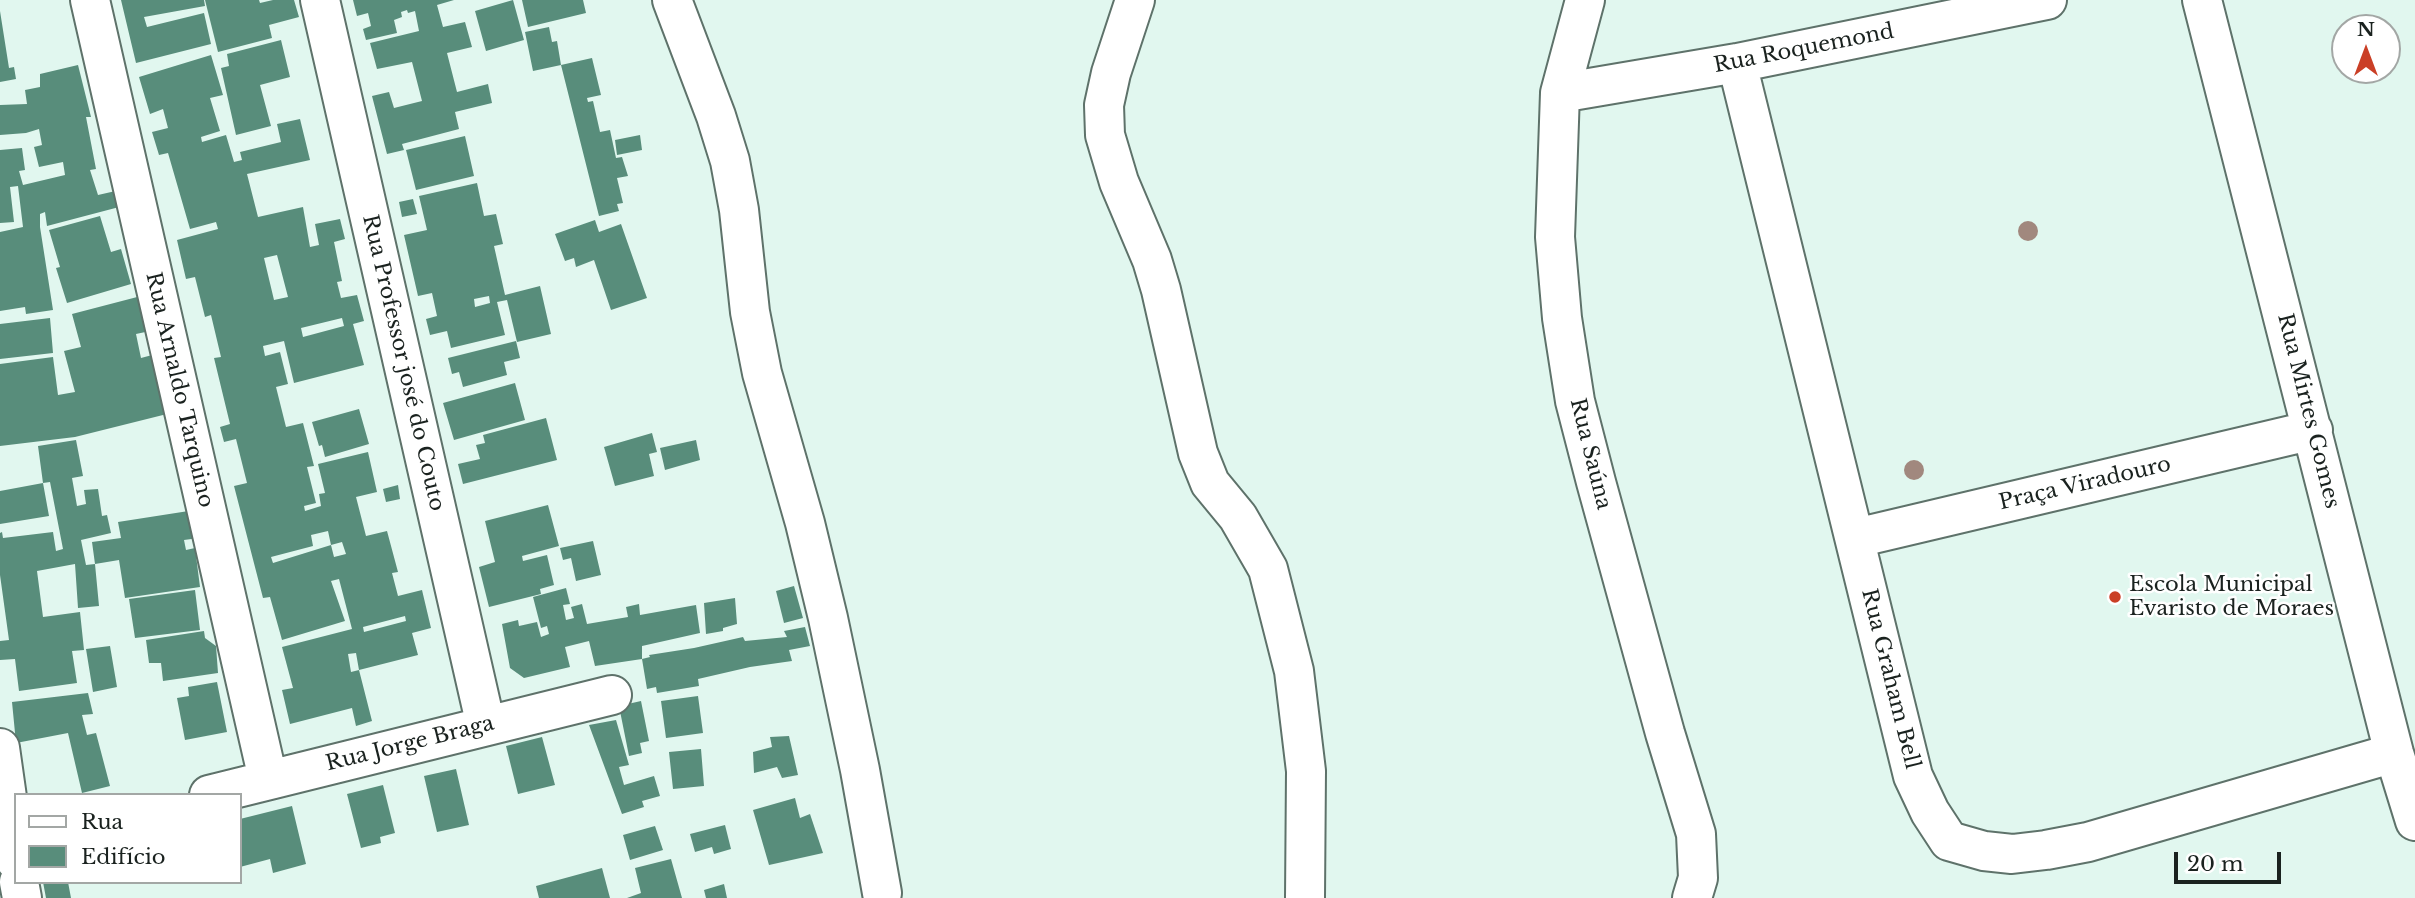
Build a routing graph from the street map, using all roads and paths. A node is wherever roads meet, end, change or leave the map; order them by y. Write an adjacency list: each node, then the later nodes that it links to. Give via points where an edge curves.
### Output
1 (90, 0): 16 (street, Rua Arnaldo Tarquino)
2 (320, 0): 13 (street, Rua Professor josé do Couto)
3 (672, 0): 20 (street, via 730,161 762,373 828,618)
4 (1135, 0): 21 (street, via 1104,105 1105,135 1161,290 1198,453 1210,483 1238,517 1268,569 1294,671 1306,771)
5 (1585, 0): 9 (street, Rua Saúna)
6 (2047, 0): 8 (street, Rua Roquemond)
7 (2202, 0): 10 (street, Rua Mirtes Gomes)
8 (1737, 64): 9 (street, Rua Roquemond); 11 (street, Rua Graham Bell)
9 (1560, 93): 22 (street, Rua Saúna, via 1555,237 1575,401 1696,834 1698,878)
10 (2313, 430): 11 (street, Praça Viradouro); 15 (street, Rua Mirtes Gomes)
11 (1856, 538): 15 (street, Rua Graham Bell, via 1913,776 1949,841 2012,854 2067,846)
12 (612, 695): 13 (street, Rua Jorge Braga)
13 (486, 726): 16 (street, Rua Jorge Braga)
14 (0, 748): 19 (street)
15 (2394, 754): 18 (street, Rua Mirtes Gomes)
16 (268, 779): 17 (street, Rua Jorge Braga)
17 (216, 793)
18 (2415, 821)
19 (13, 857)
20 (882, 893)
21 (1305, 898)
22 (1692, 898)

